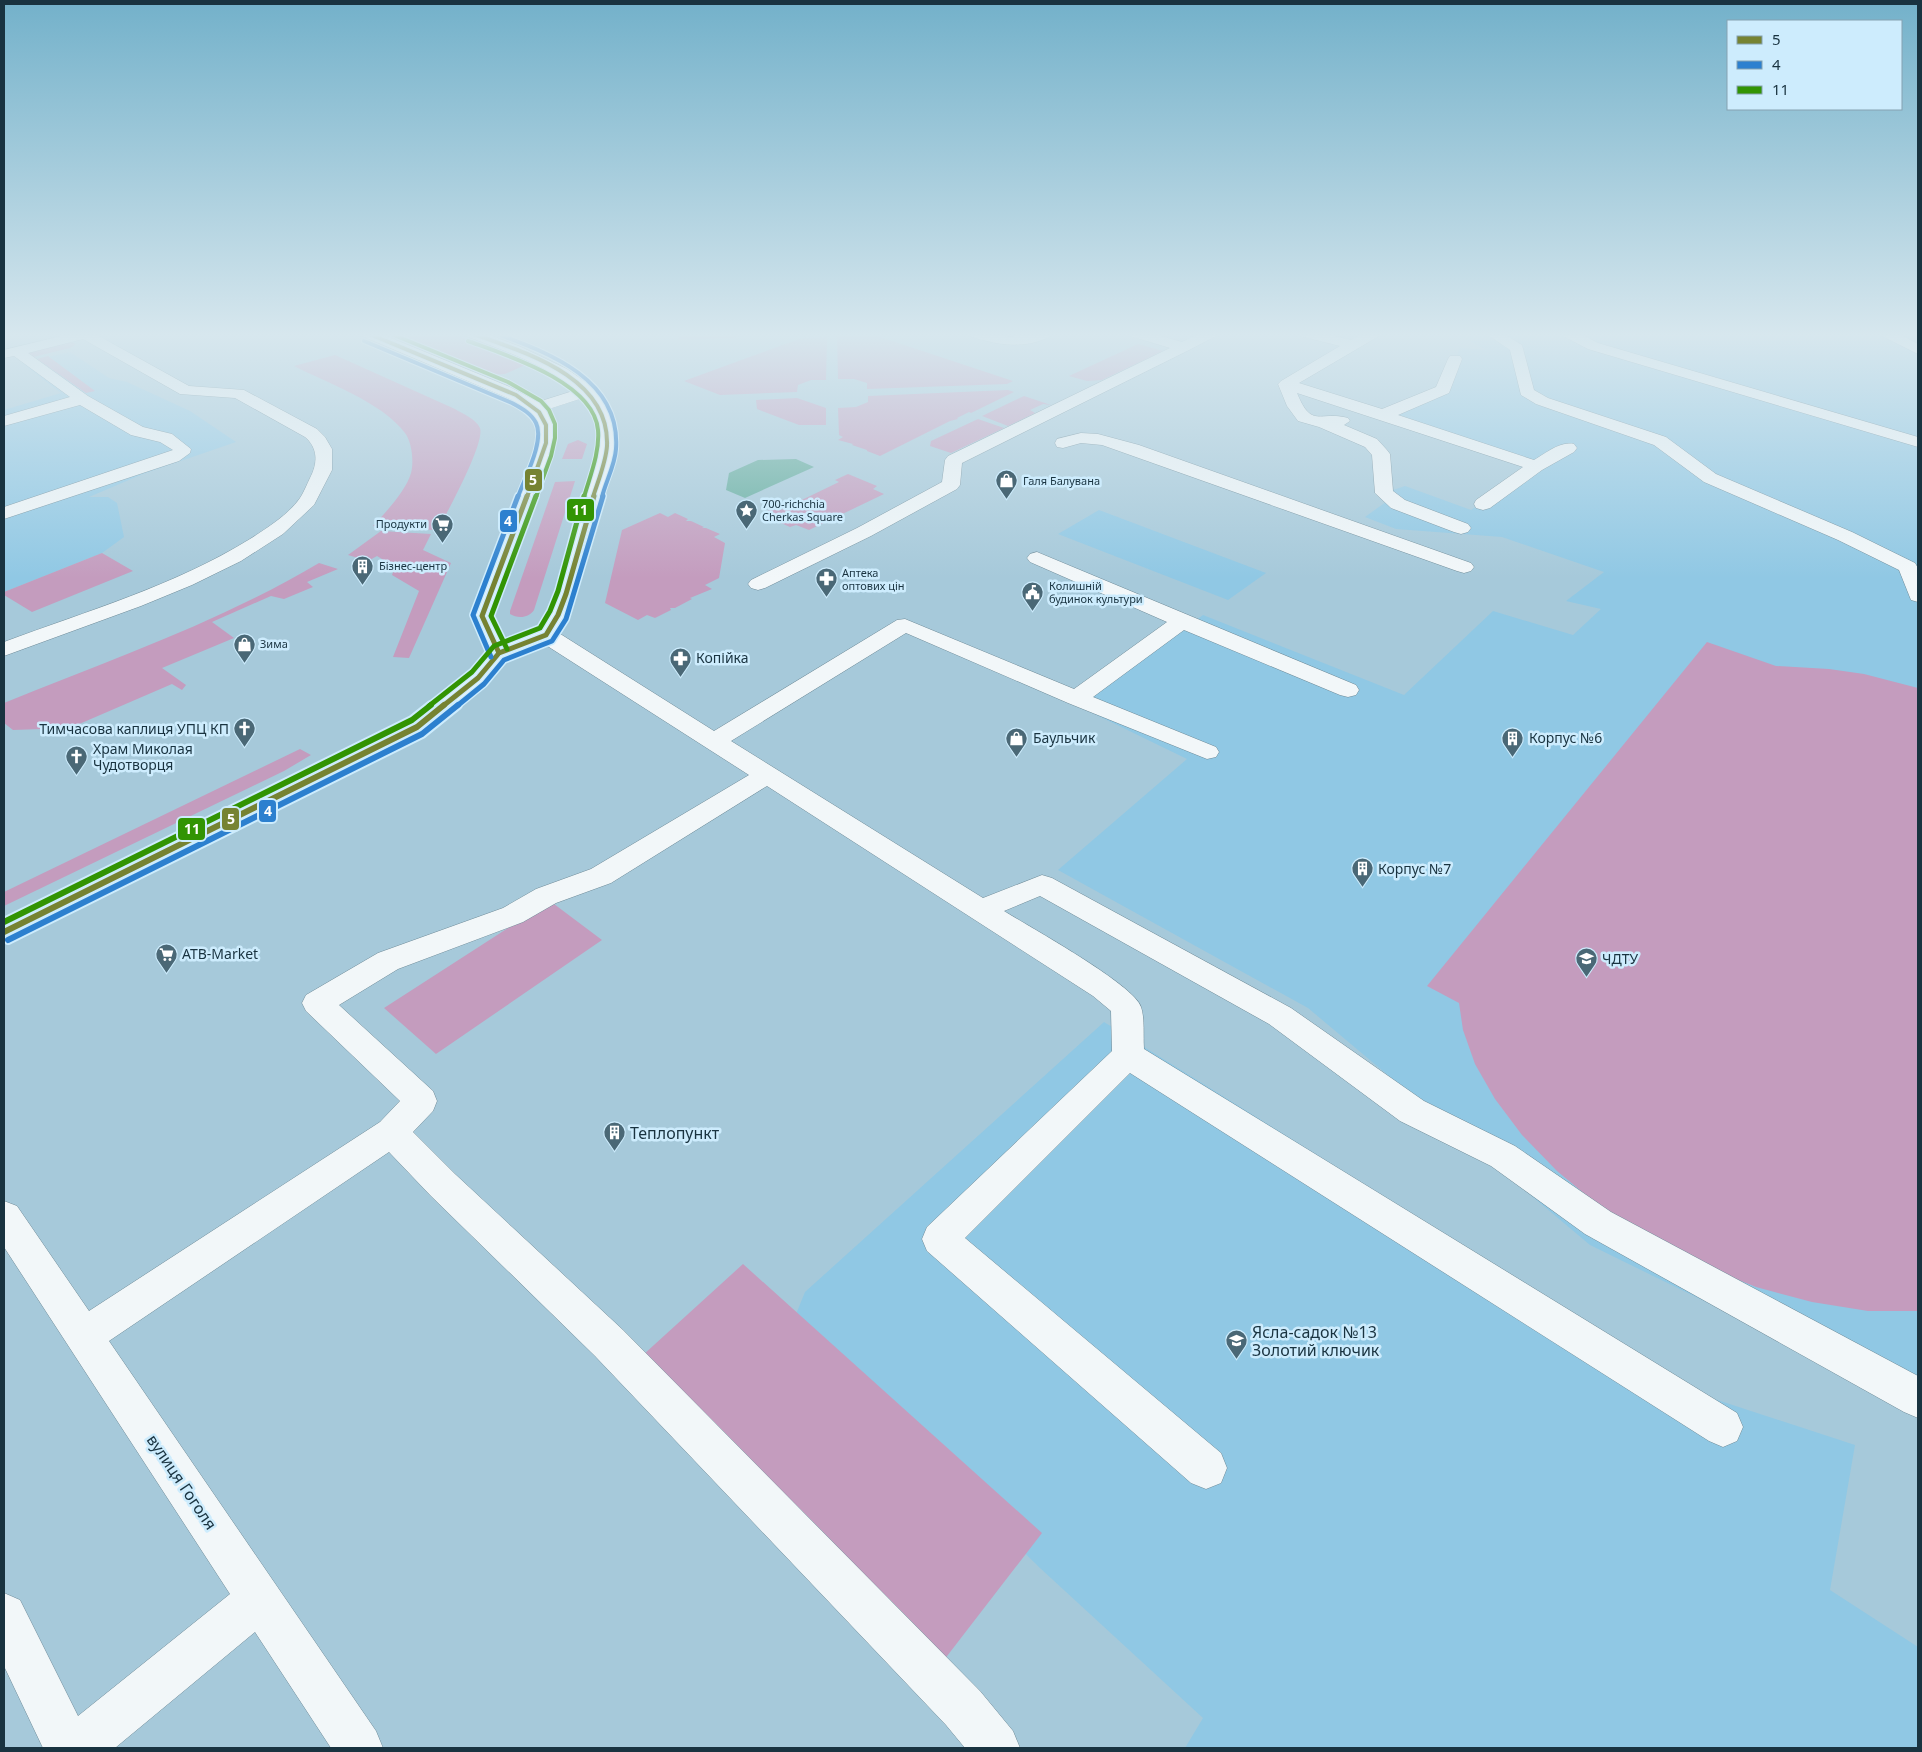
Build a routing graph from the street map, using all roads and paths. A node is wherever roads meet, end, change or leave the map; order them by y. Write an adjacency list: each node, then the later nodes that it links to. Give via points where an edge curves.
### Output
1 (26, 415): 12 (main road)
2 (109, 415): 21 (main road, via 137,431 166,438 182,449 181,453)
3 (278, 415): 31 (main road, via 311,433 324,450 322,475 310,499 296,515 229,559 123,605)
4 (540, 415): 32 (main road, via 547,430 546,444 482,616)
5 (603, 415): 30 (main road, via 607,448 566,594)
6 (1048, 415): 14 (main road)
7 (1300, 415): 13 (main road, via 1306,420)
8 (1368, 415): 13 (main road, via 1350,421)
9 (1384, 415): 19 (main road)
10 (1581, 415): 23 (main road, via 1660,441 1710,478)
11 (1826, 415): 16 (main road)
12 (4, 421)
13 (1324, 423): 22 (main road, via 1371,443 1381,454 1384,493 1398,504)
14 (1026, 426): 15 (main road); 27 (main road, via 954,460 951,485)
15 (1052, 438): 18 (main road); 26 (main road, via 1097,438 1134,448)
16 (1918, 442)
17 (1568, 448): 19 (main road)
18 (1099, 456)
19 (1536, 466): 20 (main road)
20 (1483, 504)
21 (4, 512)
22 (1461, 528)
23 (1845, 536): 24 (main road); 28 (main road, via 1908,567)
24 (1918, 551)
25 (1037, 558): 29 (main road)
26 (1464, 567)
27 (758, 584)
28 (1918, 596)
29 (1182, 620): 33 (main road); 34 (main road)
30 (546, 635): 32 (main road); 35 (main road)
31 (6, 646)
32 (499, 653): 39 (main road, via 478,678 417,727)
33 (1348, 690)
34 (1076, 698): 35 (main road, via 905,625); 36 (main road)
35 (714, 741): 37 (main road)
36 (1207, 752)
37 (767, 775): 38 (main road); 41 (main road, via 601,876 546,896 513,915 388,961 317,1002 421,1101)
38 (980, 910): 40 (main road, via 1104,988 1126,1007); 44 (main road, via 1042,885 1280,1016 1412,1111 1503,1156 1598,1223)
39 (4, 932)
40 (1128, 1055): 45 (main road); 46 (main road, via 940,1239)
41 (392, 1132): 43 (main road); 52 (main road, via 609,1343 963,1708)
42 (4, 1217): 43 (main road, вулиця Гоголя)
43 (84, 1336): 47 (main road, вулиця Гоголя)
44 (1918, 1398)
45 (1722, 1427)
46 (1206, 1468)
47 (260, 1599): 50 (main road); 51 (main road, вулиця Гоголя)
48 (4, 1616): 49 (main road)
49 (68, 1748)
50 (77, 1748)
51 (359, 1748)
52 (996, 1748)

